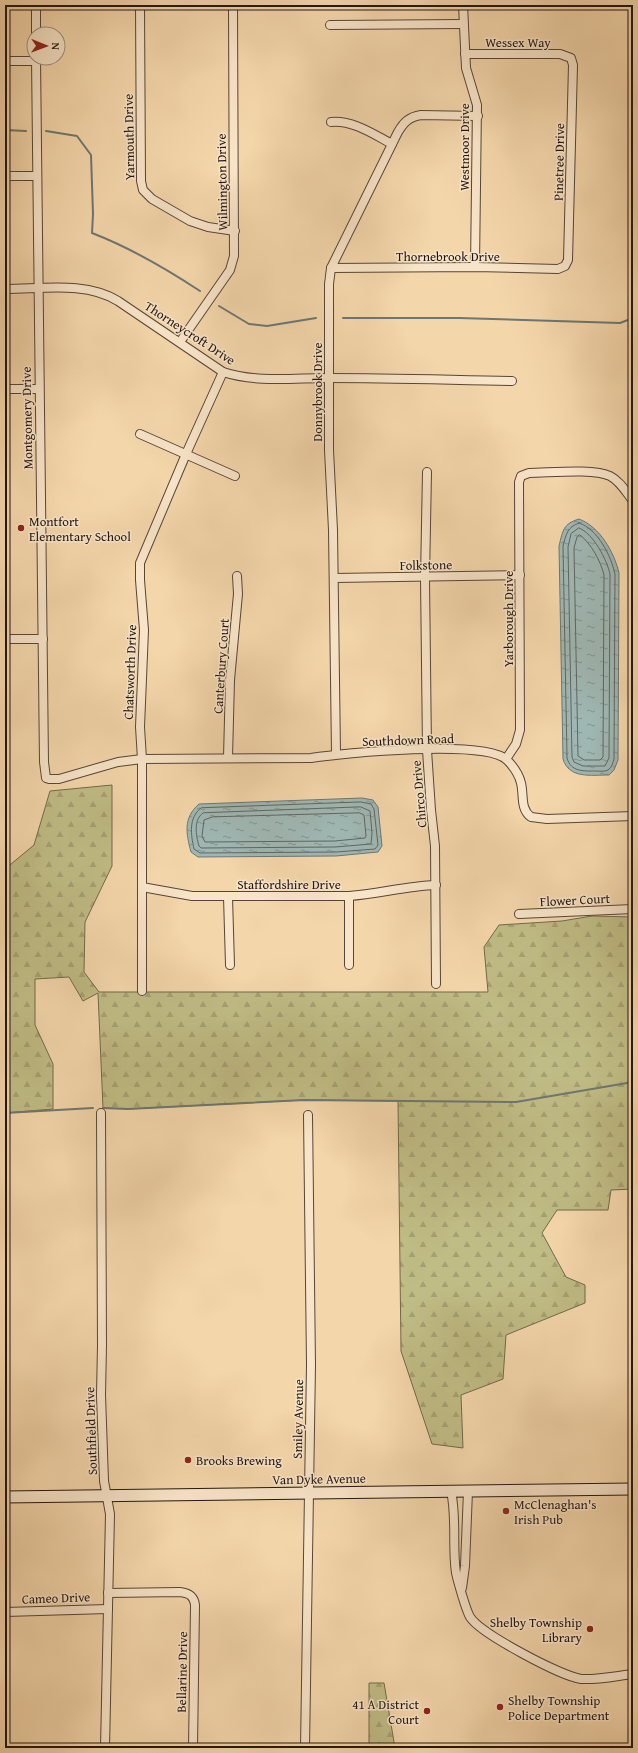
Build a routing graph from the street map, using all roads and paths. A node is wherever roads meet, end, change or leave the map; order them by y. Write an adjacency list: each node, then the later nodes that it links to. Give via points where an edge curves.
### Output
1 (36, 5): 7 (street)
2 (140, 5): 18 (street, Yarmouth Drive, via 142,188 152,199 190,220 208,227)
3 (232, 5): 18 (street, Wilmington Drive)
4 (464, 5): 5 (street, Westmoor Drive)
5 (464, 24): 6 (street); 8 (street, Westmoor Drive)
6 (330, 25)
7 (36, 26)
8 (465, 54): 9 (street, Wessex Way, via 560,54); 13 (street, Westmoor Drive, via 466,68 476,95)
9 (571, 58): 19 (street, Pinetree Drive, via 573,65 569,252 568,263)
10 (26, 60): 11 (street)
11 (5, 61)
12 (36, 66): 17 (street, Montgomery Drive)
13 (478, 116): 15 (street, Donnybrook Drive, via 412,116 403,124); 20 (street, Westmoor Drive)
14 (331, 122): 15 (street, via 345,122)
15 (392, 144): 21 (street, Donnybrook Drive)
16 (5, 176): 17 (street)
17 (37, 176): 22 (street, Montgomery Drive)
18 (235, 231): 24 (street, Wilmington Drive, via 234,256 230,270)
19 (565, 266): 20 (street, Thornebrook Drive, via 558,269)
20 (475, 267): 21 (street, Thornebrook Drive)
21 (331, 268): 26 (street, Donnybrook Drive)
22 (37, 289): 23 (street, Thorneycroft Drive); 24 (street, Thorneycroft Drive, via 80,289 101,292); 29 (street, Montgomery Drive)
23 (5, 290)
24 (180, 342): 25 (street, Thorneycroft Drive)
25 (223, 372): 26 (street, Thorneycroft Drive, via 254,379); 31 (street, Chatsworth Drive)
26 (328, 378): 27 (street, Thorneycroft Drive); 37 (street, Donnybrook Drive)
27 (512, 381)
28 (5, 389): 29 (street)
29 (39, 389): 40 (street, Montgomery Drive)
30 (140, 434): 31 (street)
31 (186, 454): 33 (street); 44 (street, Chatsworth Drive, via 140,563 144,630 140,713)
32 (427, 472): 38 (street, Chirco Drive)
33 (235, 476)
34 (633, 501): 35 (street, Yarborough Drive, via 616,480 605,474 529,473 521,476)
35 (520, 575): 38 (street, Folkstone); 45 (street, Yarborough Drive, via 520,730 516,744)
36 (237, 576): 43 (street, Canterbury Court)
37 (334, 578): 38 (street, Folkstone); 42 (street, Donnybrook Drive)
38 (425, 578): 41 (street, Chirco Drive)
39 (5, 639): 40 (street)
40 (43, 639): 46 (street, Montgomery Drive)
41 (427, 750): 42 (street, Southdown Road); 45 (street, Southdown Road, via 481,750); 48 (street, Chirco Drive)
42 (336, 754): 43 (street, Southdown Road, via 312,758)
43 (228, 757): 44 (street, Southdown Road)
44 (142, 759): 46 (street, Southdown Road, via 118,762 59,779); 49 (street, Chatsworth Drive)
45 (506, 759): 47 (street, via 520,779 523,805 531,817 548,819)
46 (46, 778)
47 (633, 816)
48 (436, 885): 50 (street, Staffordshire Drive); 56 (street, Chirco Drive)
49 (142, 887): 51 (street, Staffordshire Drive, via 192,896); 57 (street, Chatsworth Drive)
50 (349, 896): 51 (street, Staffordshire Drive); 55 (street)
51 (228, 897): 54 (street)
52 (633, 909): 53 (street, Flower Court)
53 (519, 914)
54 (230, 965)
55 (349, 965)
56 (436, 984)
57 (142, 990)
58 (102, 1113): 64 (street, Southfield Drive, via 101,1395 104,1481)
59 (308, 1115): 63 (street, Smiley Avenue, via 311,1365)
60 (633, 1489): 62 (main road, Van Dyke Avenue)
61 (451, 1491): 62 (main road, Van Dyke Avenue); 63 (main road, Van Dyke Avenue); 66 (street, via 456,1574)
62 (468, 1491): 66 (street)
63 (308, 1493): 64 (main road, Van Dyke Avenue); 74 (street, Smiley Avenue)
64 (108, 1497): 65 (main road, Van Dyke Avenue); 67 (street, Southfield Drive)
65 (5, 1498)
66 (462, 1591): 71 (street, via 470,1617 481,1628 566,1675 595,1679)
67 (108, 1593): 68 (street, Cameo Drive, via 180,1592); 69 (street, Southfield Drive)
68 (192, 1596): 73 (street, Bellarine Drive, via 195,1605)
69 (108, 1609): 70 (street, Cameo Drive); 72 (street, Southfield Drive)
70 (5, 1612)
71 (633, 1674)
72 (105, 1748)
73 (193, 1748)
74 (305, 1748)

